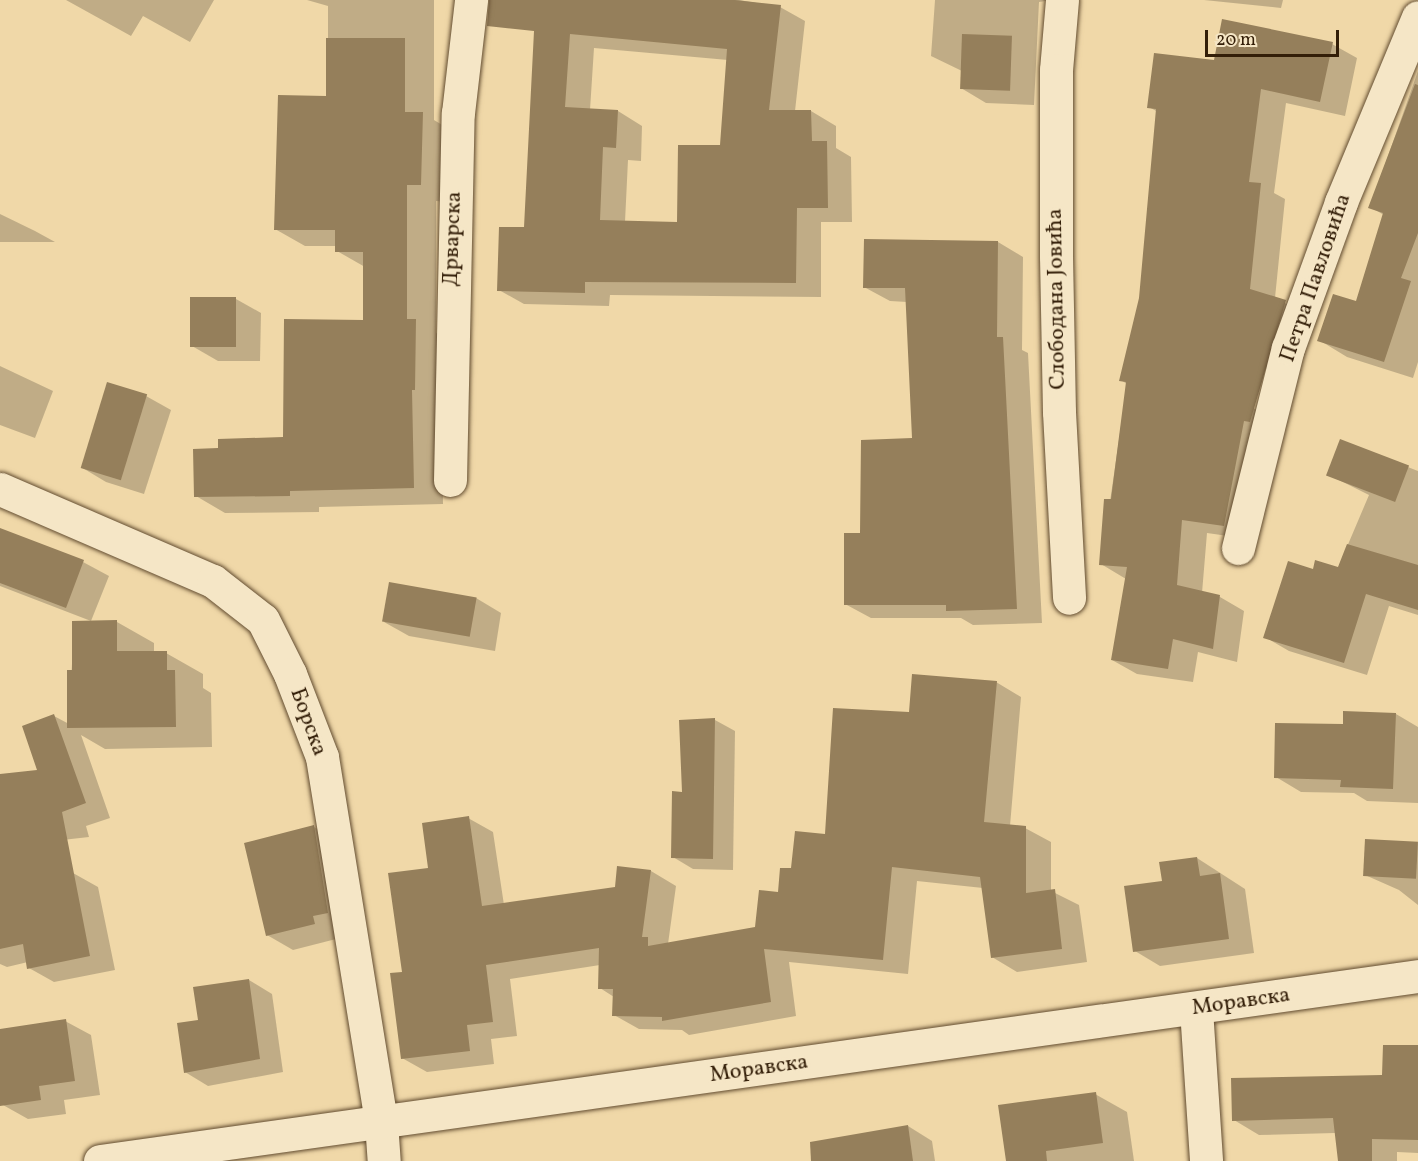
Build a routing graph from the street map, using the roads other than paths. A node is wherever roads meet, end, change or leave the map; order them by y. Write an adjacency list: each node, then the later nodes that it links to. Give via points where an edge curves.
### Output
1 (471, 0): 4 (street, Дрварска, via 458,114)
2 (1062, 0): 7 (street, Слободана Јовића, via 1056,70 1056,256)
3 (1418, 17): 6 (street, Петра Павловића, via 1341,202 1288,348)
4 (450, 480)
5 (0, 489): 10 (street, Борска, via 213,581 263,620 290,674 322,757)
6 (1238, 548)
7 (1069, 598)
8 (1418, 976): 9 (street, Моравска)
9 (1196, 1008): 10 (street, Моравска); 13 (street)
10 (381, 1122): 11 (street, Моравска); 12 (street, Борска)
11 (100, 1161)
12 (384, 1161)
13 (1206, 1161)

